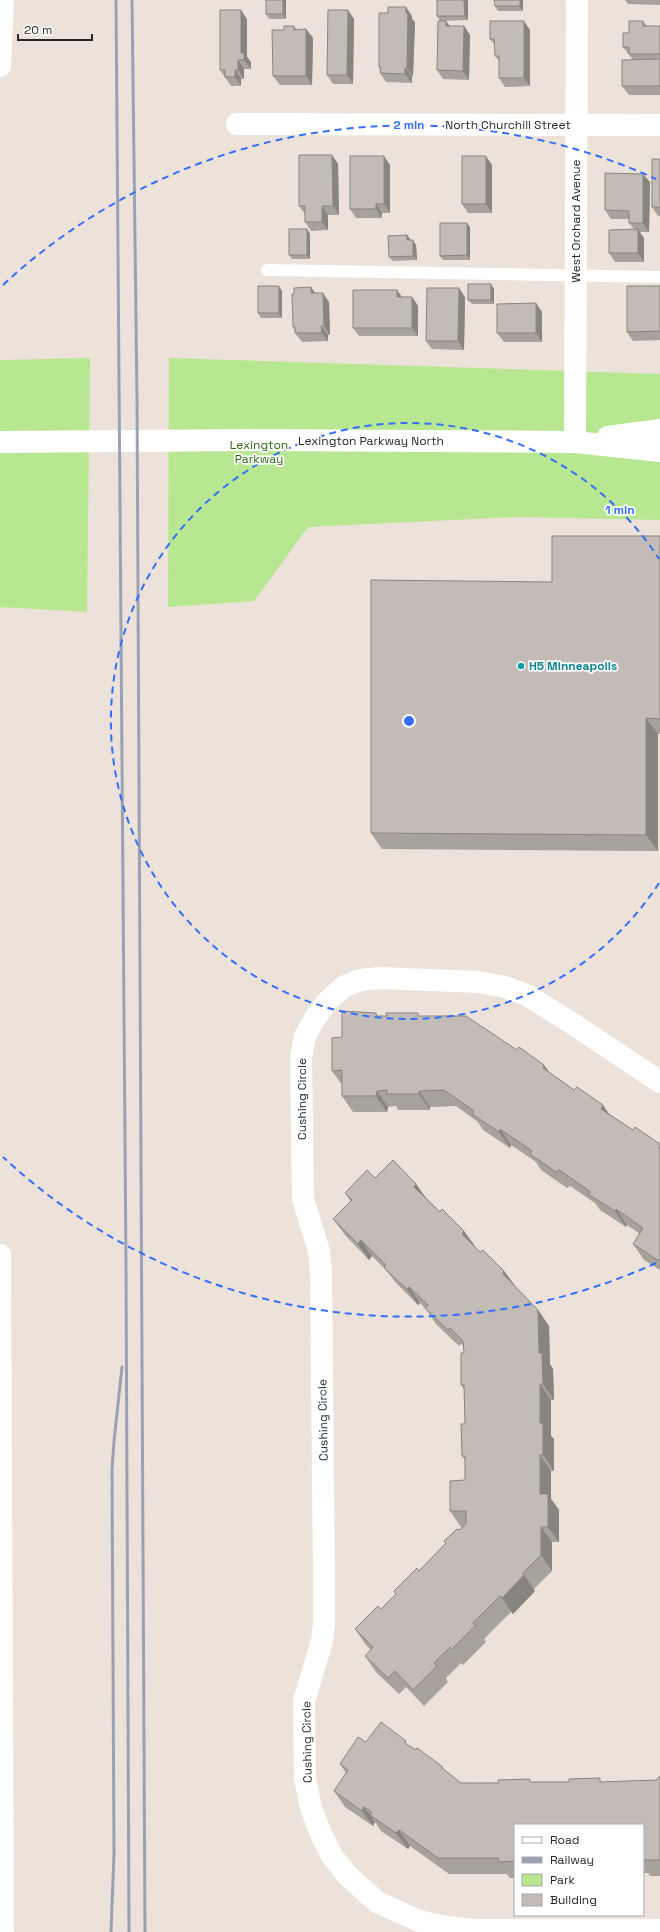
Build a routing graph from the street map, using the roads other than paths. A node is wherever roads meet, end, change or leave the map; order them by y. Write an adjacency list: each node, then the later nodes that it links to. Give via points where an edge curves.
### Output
1 (2, 0): 3 (street)
2 (577, 0): 6 (street, West Orchard Avenue)
3 (0, 66)
4 (236, 124): 6 (street, North Churchill Street)
5 (660, 125): 6 (street, North Churchill Street)
6 (576, 126): 8 (street, West Orchard Avenue)
7 (267, 270): 8 (lane)
8 (576, 277): 9 (lane); 12 (street, West Orchard Avenue)
9 (660, 277)
10 (660, 430): 12 (street, Lexington Parkway North)
11 (0, 442): 12 (street, Lexington Parkway North)
12 (575, 442): 13 (street, Lexington Parkway North)
13 (660, 451)
14 (660, 1082): 16 (street, Cushing Circle, via 527,995 479,982 379,978 360,980 343,987 315,1018 305,1036 301,1058 303,1199 318,1251 321,1274 324,1624 322,1641 304,1701 305,1778 311,1808 321,1834 332,1856 361,1889 377,1902 419,1921 477,1930)
15 (0, 1255): 17 (street)
16 (660, 1930)
17 (3, 1932)

